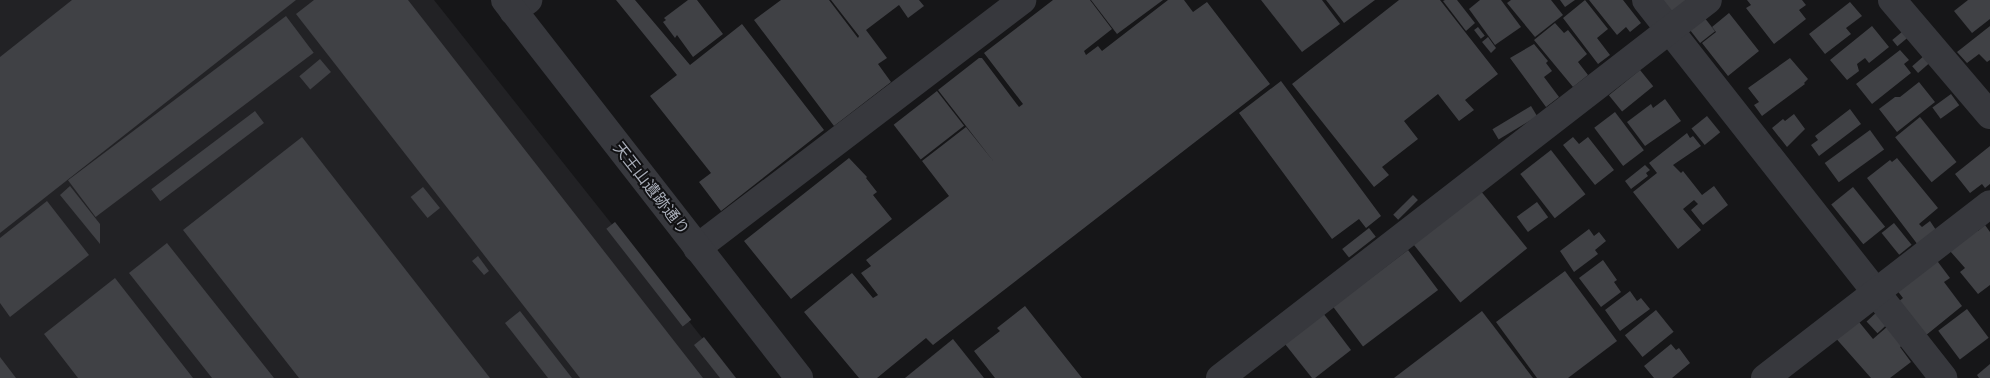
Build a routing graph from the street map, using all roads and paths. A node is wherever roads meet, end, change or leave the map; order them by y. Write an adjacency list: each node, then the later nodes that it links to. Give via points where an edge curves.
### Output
1 (1022, 0): 9 (street)
2 (1646, 0): 6 (street)
3 (1708, 0): 6 (street)
4 (1892, 0): 7 (street)
5 (515, 4): 9 (street, 天王山遺跡通り)
6 (1670, 30): 10 (street); 12 (street)
7 (1990, 114)
8 (1990, 204): 10 (street)
9 (697, 248): 11 (street, 天王山遺跡通り)
10 (1875, 291): 13 (street); 14 (street)
11 (799, 378)
12 (1220, 378)
13 (1765, 378)
14 (1943, 378)

